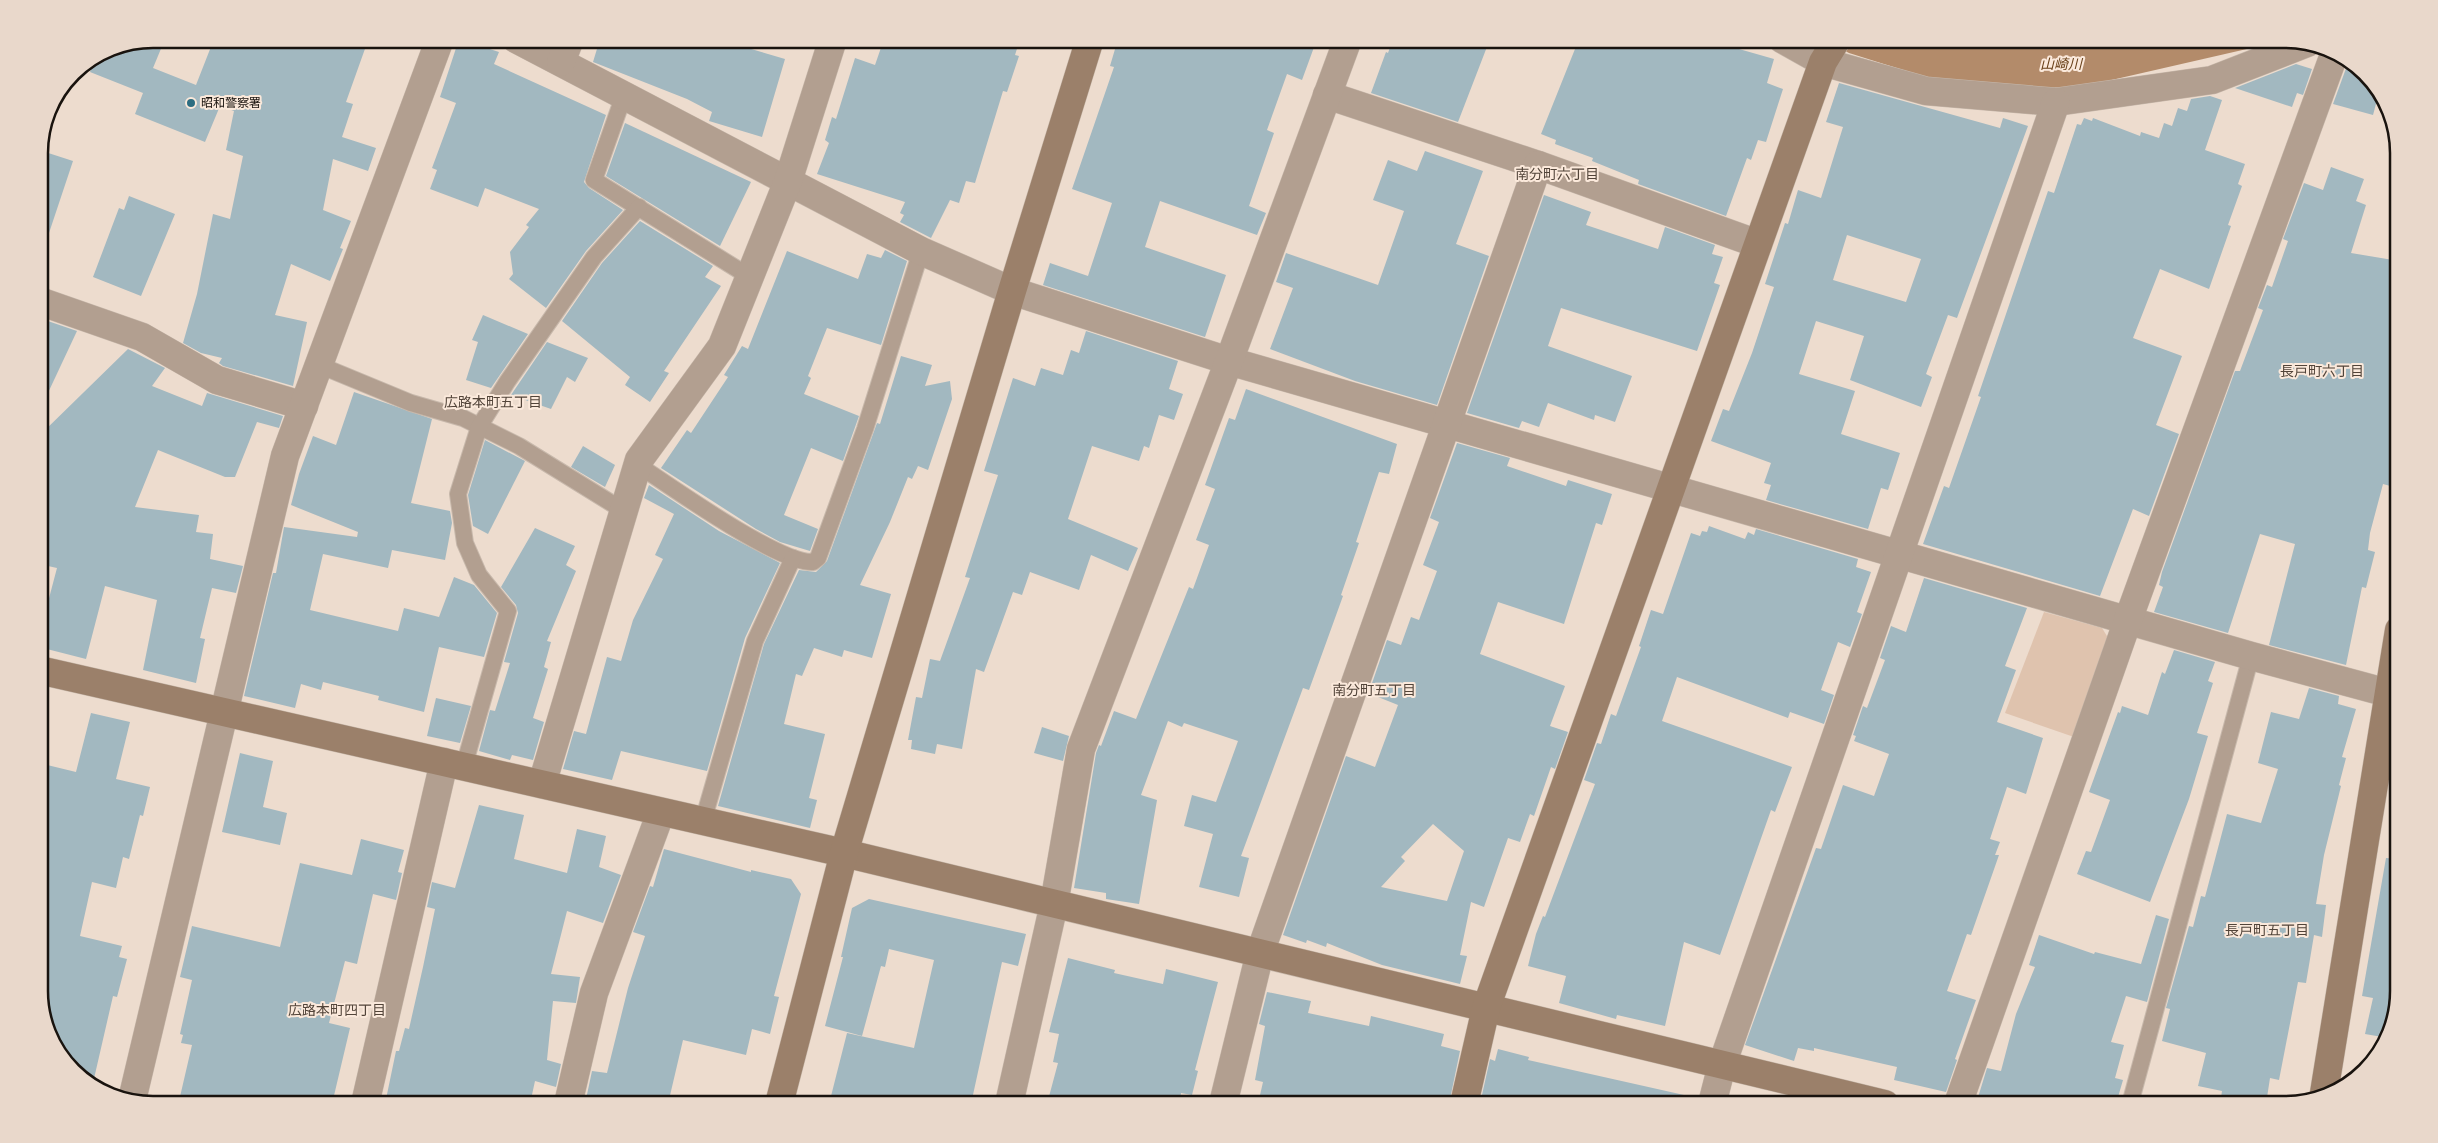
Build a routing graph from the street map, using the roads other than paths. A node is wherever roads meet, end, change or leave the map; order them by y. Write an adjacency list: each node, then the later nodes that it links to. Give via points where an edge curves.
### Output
1 (437, 48): 21 (street)
2 (830, 48): 13 (street)
3 (1087, 48): 18 (street)
4 (1345, 48): 10 (street)
5 (2294, 48): 11 (street, via 2212,80)
6 (565, 50): 9 (street)
7 (1830, 50): 11 (street, via 1926,91); 15 (street)
8 (2333, 59): 30 (street)
9 (624, 95): 13 (street); 14 (lane, via 594,180)
10 (1327, 95): 12 (street); 20 (street)
11 (2056, 102): 28 (street)
12 (1538, 165): 15 (street); 23 (street)
13 (788, 181): 16 (street); 17 (street)
14 (639, 207): 17 (lane); 24 (lane, via 594,257)
15 (1758, 244): 26 (street)
16 (921, 251): 18 (street); 29 (lane, via 865,429 818,558 807,562)
17 (750, 276): 25 (street, via 722,346)
18 (1012, 291): 20 (street); 40 (street)
19 (48, 304): 22 (street, via 142,337 217,380)
20 (1229, 361): 23 (street); 41 (street, via 1081,749)
21 (319, 365): 22 (street); 24 (lane, via 412,403 463,418)
22 (304, 406): 34 (street, via 286,456)
23 (1445, 423): 26 (street); 42 (street)
24 (479, 427): 27 (lane, via 519,446); 36 (lane, via 458,494 465,543 479,575 508,611)
25 (638, 465): 27 (street); 29 (lane, via 734,528)
26 (1671, 488): 28 (street); 43 (street)
27 (624, 511): 37 (street)
28 (1898, 554): 30 (street); 44 (street)
29 (793, 558): 39 (lane, via 755,641)
30 (2128, 620): 31 (street); 55 (street)
31 (2251, 656): 33 (street); 56 (lane)
32 (48, 672): 34 (street)
33 (2390, 694)
34 (225, 712): 36 (street); 46 (street)
35 (2390, 718): 45 (street)
36 (454, 764): 37 (street); 47 (street)
37 (542, 784): 38 (street)
38 (661, 812): 39 (street); 48 (street, via 594,993)
39 (703, 821): 40 (street)
40 (844, 853): 41 (street); 49 (street)
41 (1054, 904): 42 (street); 50 (street)
42 (1260, 954): 43 (street); 51 (street)
43 (1486, 1008): 44 (street); 52 (street)
44 (1722, 1065): 53 (street); 54 (street)
45 (2325, 1088)
46 (134, 1093)
47 (367, 1096)
48 (570, 1096)
49 (781, 1096)
50 (1011, 1096)
51 (1225, 1096)
52 (1466, 1096)
53 (1714, 1096)
54 (1852, 1096)
55 (1961, 1096)
56 (2132, 1096)

